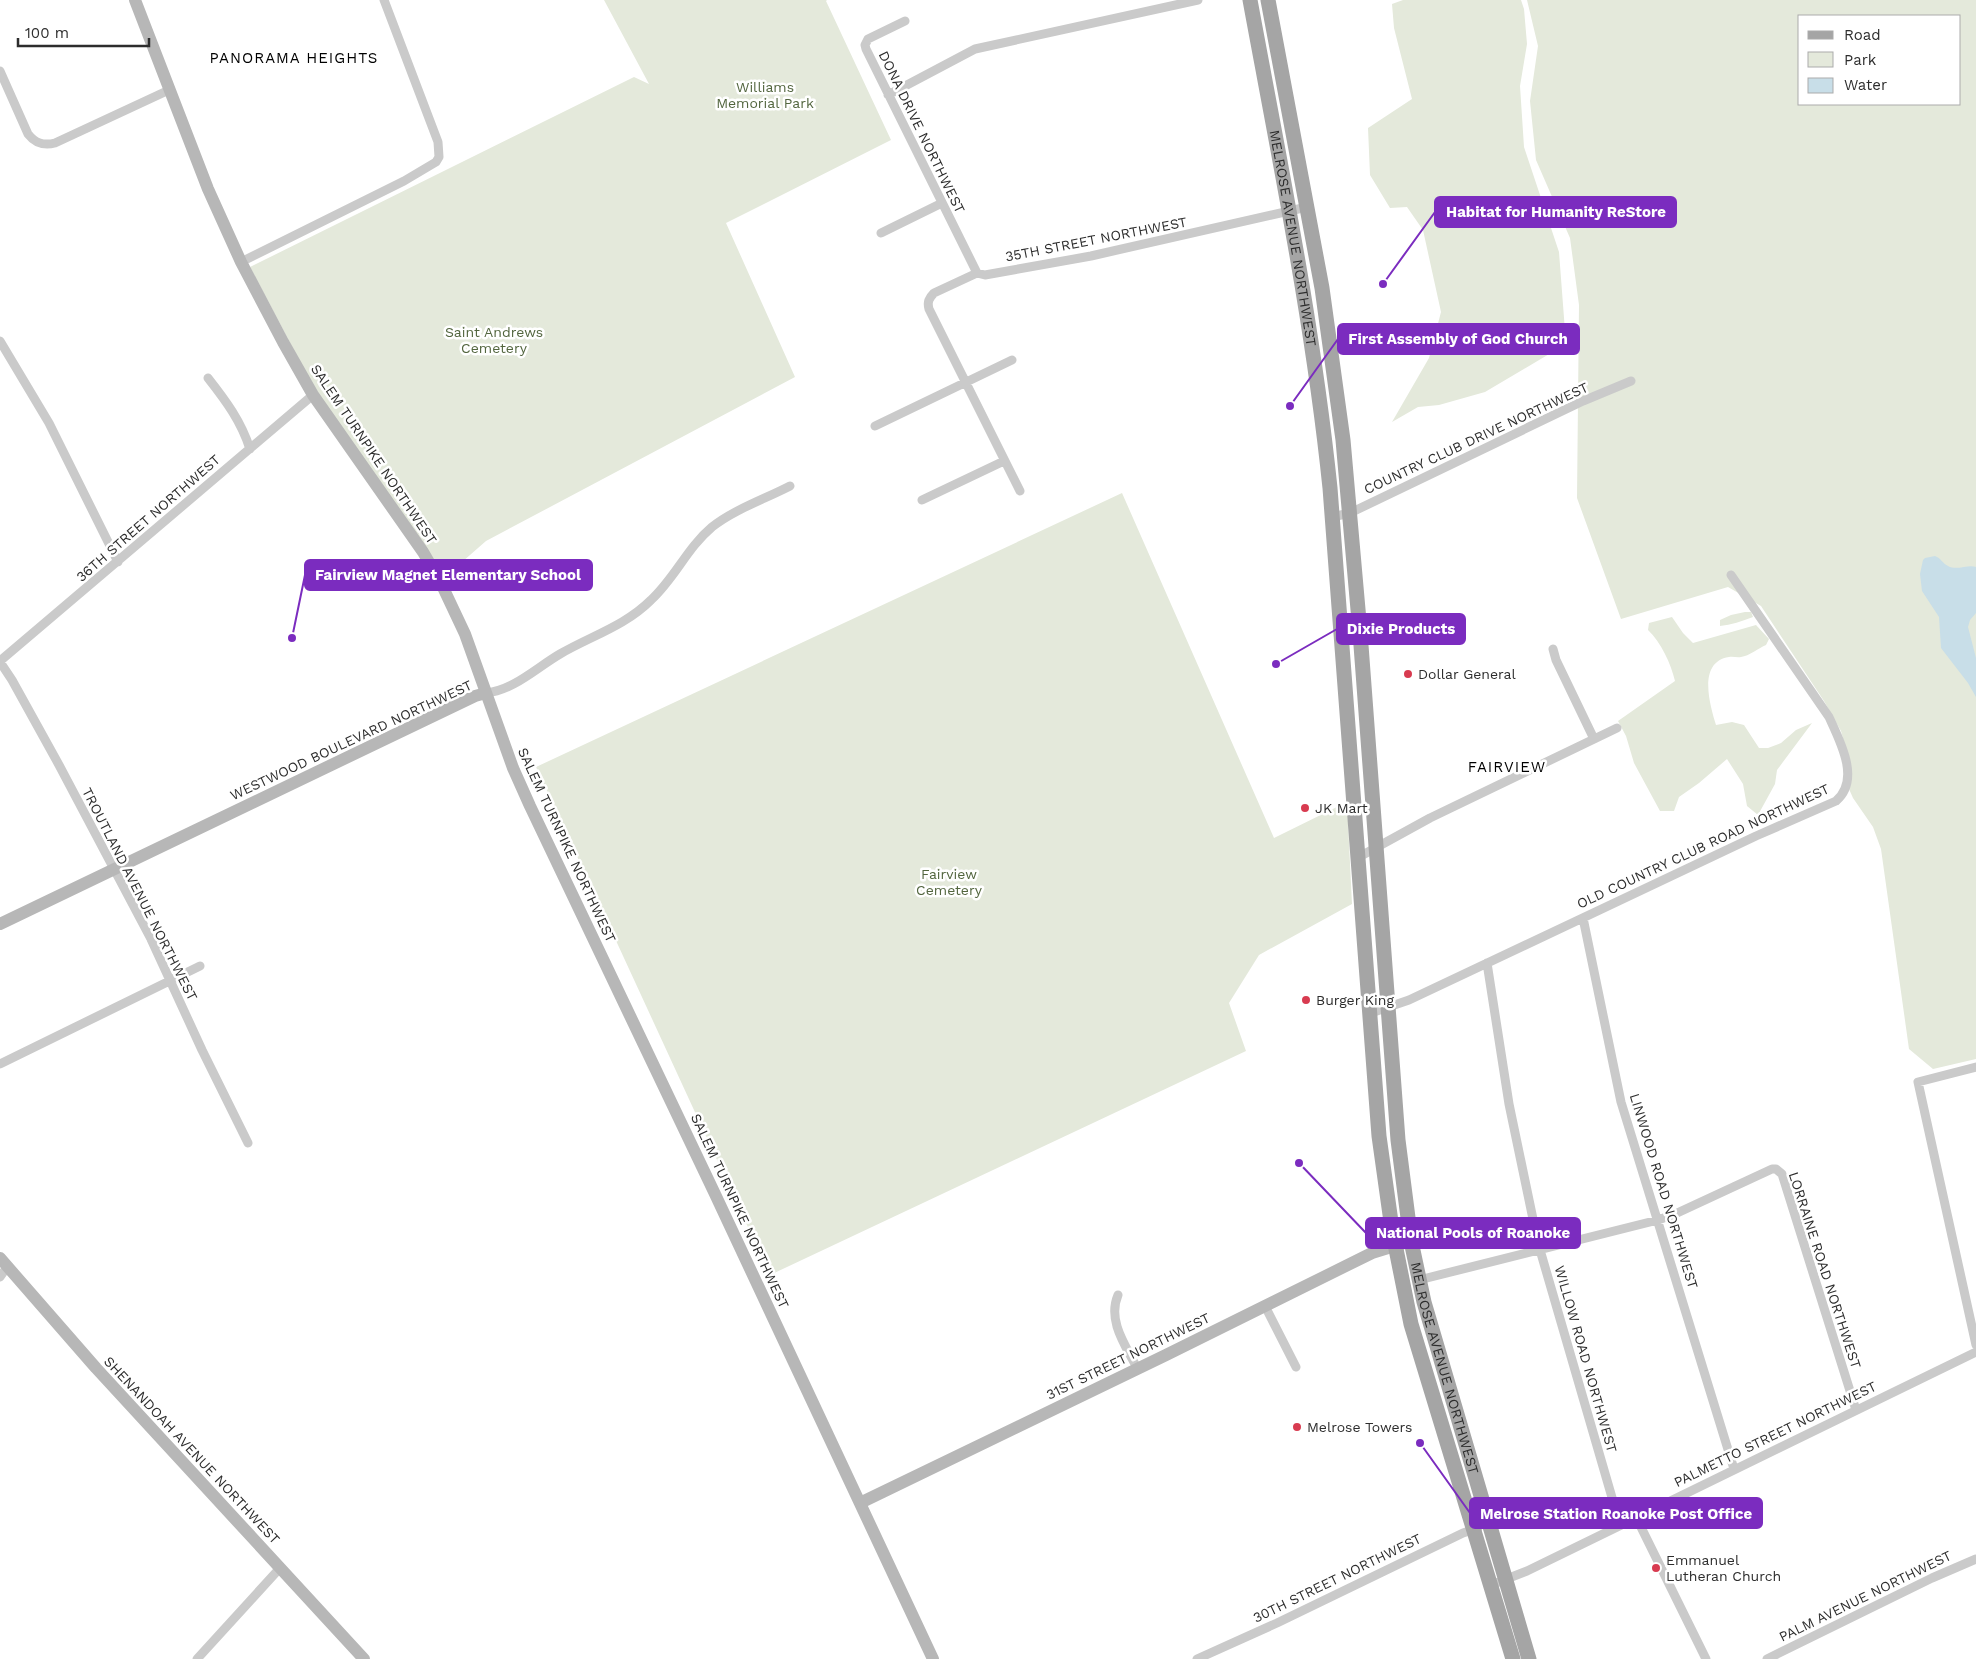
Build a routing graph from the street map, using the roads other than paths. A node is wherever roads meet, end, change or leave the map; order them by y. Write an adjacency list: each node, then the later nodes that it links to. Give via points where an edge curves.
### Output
1 (135, 0): 8 (street, SALEM TURNPIKE NORTHWEST)
2 (384, 0): 14 (street, via 438,142 439,157 415,176)
3 (1198, 0): 9 (street, via 974,49)
4 (1250, 0): 12 (main road, MELROSE AVENUE NORTHWEST)
5 (1268, 0): 11 (main road, MELROSE AVENUE NORTHWEST)
6 (905, 21): 9 (street, DONA DRIVE NORTHWEST, via 868,39 865,45)
7 (0, 71): 8 (street, via 28,134 38,143 50,144)
8 (169, 90): 14 (street, SALEM TURNPIKE NORTHWEST)
9 (888, 96): 10 (street, DONA DRIVE NORTHWEST)
10 (942, 203): 13 (street); 15 (street, DONA DRIVE NORTHWEST)
11 (1307, 207): 12 (street, 35TH STREET NORTHWEST); 28 (main road, MELROSE AVENUE NORTHWEST, via 1336,376)
12 (1290, 211): 15 (street, 35TH STREET NORTHWEST, via 1091,256 985,275); 29 (main road, MELROSE AVENUE NORTHWEST, via 1318,382)
13 (881, 233)
14 (241, 262): 21 (street, SALEM TURNPIKE NORTHWEST)
15 (977, 273): 20 (street, 35TH STREET NORTHWEST, via 934,293 928,306)
16 (0, 340): 30 (street, via 49,423)
17 (1012, 360): 20 (street)
18 (208, 378): 23 (street, via 231,407)
19 (1631, 381): 28 (street, COUNTRY CLUB DRIVE NORTHWEST)
20 (965, 383): 22 (street); 24 (street)
21 (313, 395): 23 (street, 36TH STREET NORTHWEST); 34 (street, SALEM TURNPIKE NORTHWEST, via 440,580 465,634)
22 (875, 426)
23 (250, 449): 30 (street, 36TH STREET NORTHWEST)
24 (1004, 461): 26 (street); 27 (street)
25 (790, 486): 34 (street, WESTWOOD BOULEVARD NORTHWEST, via 713,527 691,549 663,588 637,613 561,653 505,689)
26 (1020, 491)
27 (922, 500)
28 (1350, 513): 29 (street, COUNTRY CLUB DRIVE NORTHWEST); 37 (main road, MELROSE AVENUE NORTHWEST)
29 (1332, 517): 38 (main road, MELROSE AVENUE NORTHWEST)
30 (118, 562): 33 (street, 36TH STREET NORTHWEST)
31 (1731, 575): 40 (street, OLD COUNTRY CLUB ROAD NORTHWEST, via 1829,717 1845,755 1847,779 1844,791 1836,801)
32 (1553, 649): 36 (street)
33 (0, 662): 39 (street, TROUTLAND AVENUE NORTHWEST)
34 (486, 693): 39 (street, WESTWOOD BOULEVARD NORTHWEST); 64 (street, SALEM TURNPIKE NORTHWEST, via 530,806)
35 (1617, 728): 36 (street)
36 (1594, 739): 37 (street)
37 (1376, 847): 38 (street); 45 (main road, MELROSE AVENUE NORTHWEST)
38 (1358, 857): 46 (main road, MELROSE AVENUE NORTHWEST)
39 (115, 869): 41 (street, WESTWOOD BOULEVARD NORTHWEST); 44 (street, TROUTLAND AVENUE NORTHWEST)
40 (1583, 918): 42 (street, OLD COUNTRY CLUB ROAD NORTHWEST); 50 (street, LINWOOD ROAD NORTHWEST, via 1617,1086)
41 (0, 924)
42 (1487, 963): 45 (street, OLD COUNTRY CLUB ROAD NORTHWEST); 53 (street, WILLOW ROAD NORTHWEST, via 1509,1104)
43 (200, 966): 44 (street)
44 (170, 981): 47 (street); 49 (street, TROUTLAND AVENUE NORTHWEST)
45 (1388, 1008): 46 (street, OLD COUNTRY CLUB ROAD NORTHWEST); 51 (main road, MELROSE AVENUE NORTHWEST, via 1398,1140)
46 (1371, 1013): 52 (main road, MELROSE AVENUE NORTHWEST, via 1379,1136)
47 (0, 1064)
48 (1976, 1067): 58 (street, via 1918,1082)
49 (248, 1143)
50 (1658, 1220): 53 (street); 62 (street, LORRAINE ROAD NORTHWEST, via 1772,1169 1782,1174); 63 (street, LINWOOD ROAD NORTHWEST)
51 (1411, 1241): 52 (street, 31ST STREET NORTHWEST); 55 (main road, MELROSE AVENUE NORTHWEST)
52 (1395, 1245): 57 (street, 31ST STREET NORTHWEST, via 1372,1253); 68 (main road, MELROSE AVENUE NORTHWEST, via 1418,1350)
53 (1539, 1249): 55 (street); 67 (street, WILLOW ROAD NORTHWEST)
54 (2, 1267): 70 (street, SHENANDOAH AVENUE NORTHWEST)
55 (1419, 1280): 66 (main road, MELROSE AVENUE NORTHWEST, via 1434,1342)
56 (1118, 1295): 61 (street, via 1114,1312 1116,1325)
57 (1265, 1306): 60 (street); 61 (street, 31ST STREET NORTHWEST)
58 (1976, 1345)
59 (1976, 1352): 62 (street, PALMETTO STREET NORTHWEST)
60 (1296, 1367)
61 (1137, 1368): 64 (street, 31ST STREET NORTHWEST)
62 (1856, 1410): 63 (street, PALMETTO STREET NORTHWEST)
63 (1734, 1469): 65 (street, PALMETTO STREET NORTHWEST)
64 (860, 1503): 76 (street, SALEM TURNPIKE NORTHWEST)
65 (1636, 1517): 67 (street, PALMETTO STREET NORTHWEST); 79 (street)
66 (1489, 1525): 68 (street, 30TH STREET NORTHWEST); 71 (main road, MELROSE AVENUE NORTHWEST)
67 (1620, 1525): 71 (street, PALMETTO STREET NORTHWEST)
68 (1473, 1529): 72 (main road, MELROSE AVENUE NORTHWEST); 77 (street, 30TH STREET NORTHWEST)
69 (1976, 1559): 80 (street, PALM AVENUE NORTHWEST)
70 (280, 1568): 74 (street); 75 (street, SHENANDOAH AVENUE NORTHWEST)
71 (1505, 1580): 72 (street, PALMETTO STREET NORTHWEST); 73 (main road, MELROSE AVENUE NORTHWEST)
72 (1490, 1585): 78 (main road, MELROSE AVENUE NORTHWEST)
73 (1528, 1658)
74 (197, 1659)
75 (364, 1659)
76 (934, 1659)
77 (1197, 1659)
78 (1513, 1659)
79 (1706, 1659)
80 (1767, 1659)

